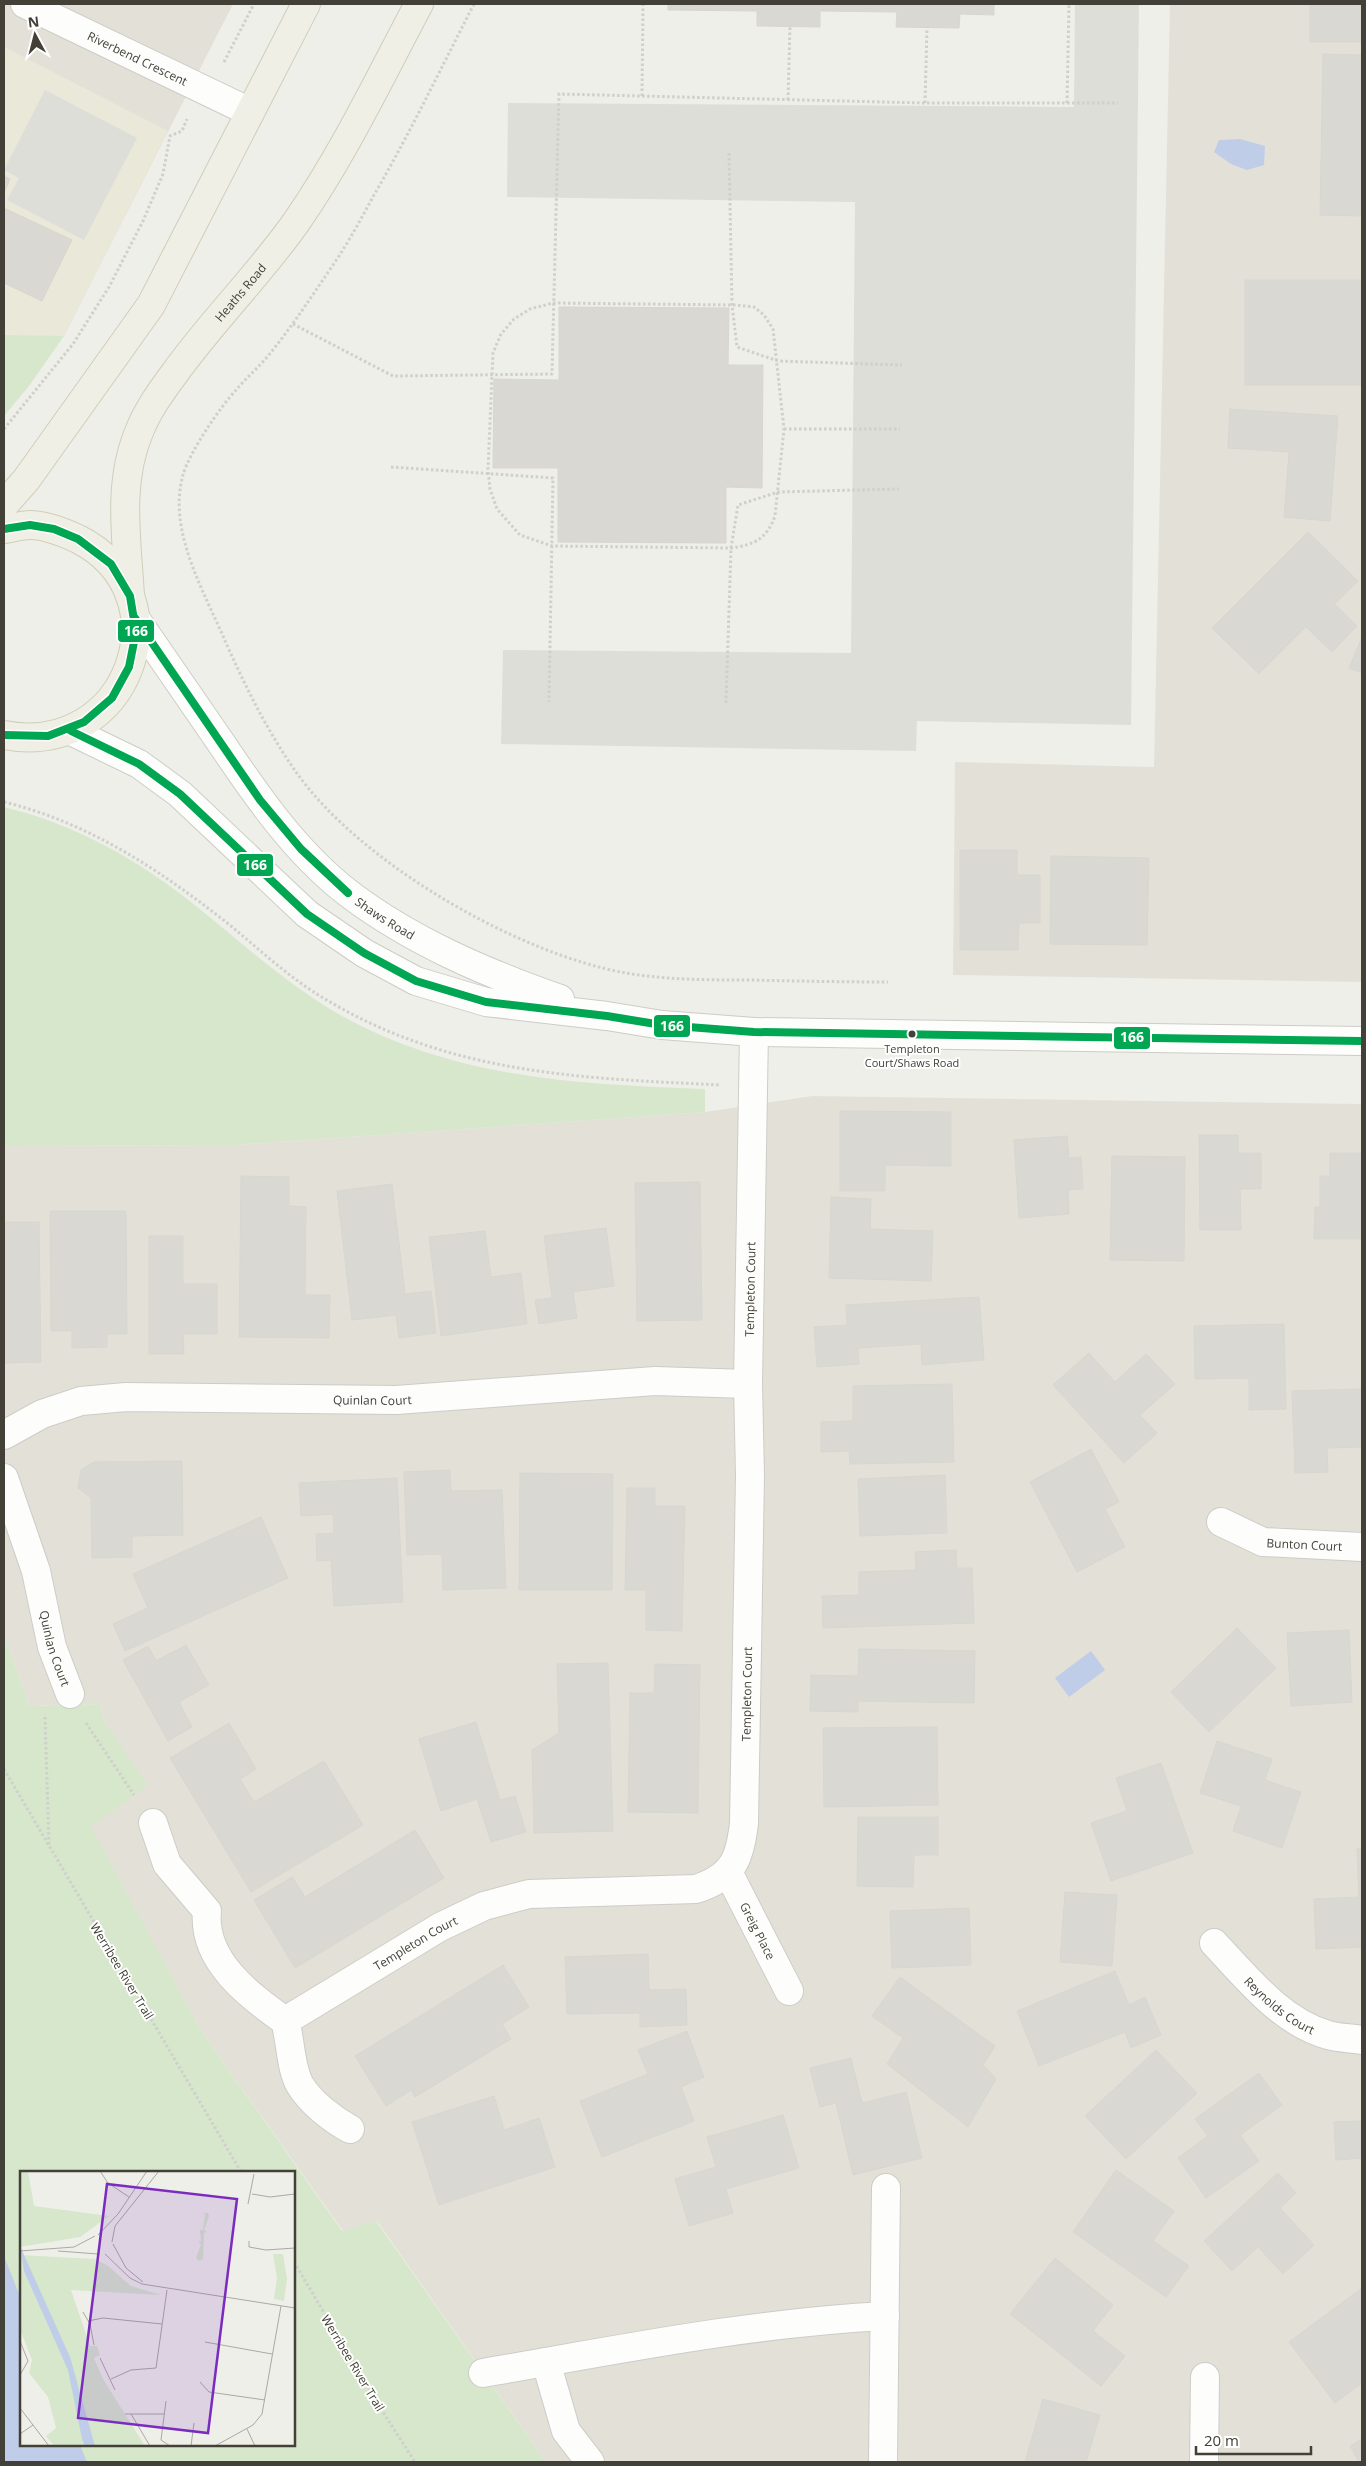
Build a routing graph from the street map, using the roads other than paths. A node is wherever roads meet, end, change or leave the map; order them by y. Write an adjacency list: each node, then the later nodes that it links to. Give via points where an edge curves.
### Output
1 (25, 4): 4 (street, Riverbend Crescent)
2 (306, 4): 4 (main road)
3 (418, 4): 7 (main road, Heaths Road, via 323,181 291,229 187,356 153,403 138,432 124,489)
4 (250, 112): 5 (main road, via 151,305 26,480)
5 (4, 505)
6 (4, 529): 7 (main road, via 31,525 62,531 91,546 114,568)
7 (132, 607): 8 (main road, Heaths Road, via 134,652 122,685 100,712); 10 (street, Shaws Road, via 260,800 301,849 347,892 393,924 454,957 520,986)
8 (71, 731): 9 (main road, Heaths Road, via 48,737); 10 (street, Shaws Road, via 139,764 180,794 307,914 364,953 416,981 486,1002)
9 (10, 739)
10 (607, 1016): 11 (street, Shaws Road, via 662,1025)
11 (754, 1032): 12 (street, Shaws Road); 13 (street, Templeton Court)
12 (1362, 1042)
13 (748, 1384): 14 (street, Quinlan Court, via 655,1381 396,1400 126,1397 80,1401 42,1414); 20 (street, Templeton Court, via 750,1475 744,1823 739,1854)
14 (4, 1435)
15 (4, 1478): 18 (street, Quinlan Court, via 45,1569 45,1620)
16 (1221, 1522): 17 (street, Bunton Court, via 1263,1542)
17 (1362, 1546)
18 (70, 1694)
19 (153, 1823): 23 (street, via 167,1864 207,1911 205,1927 222,1964 241,1987)
20 (728, 1872): 22 (street, Greig Place); 23 (street, Templeton Court, via 719,1880 696,1889 528,1894 484,1906 440,1927)
21 (1214, 1943): 24 (street, Reynolds Court, via 1259,1991 1295,2020 1328,2035)
22 (789, 1991)
23 (285, 2021): 25 (street, via 300,2085 333,2120)
24 (1362, 2040)
25 (350, 2129)
26 (886, 2188): 27 (street)
27 (885, 2316): 28 (street, via 813,2320 721,2331); 32 (street)
28 (546, 2362): 29 (street); 31 (street, via 566,2431)
29 (483, 2373)
30 (1205, 2377): 33 (street)
31 (590, 2462)
32 (883, 2462)
33 (1204, 2462)

